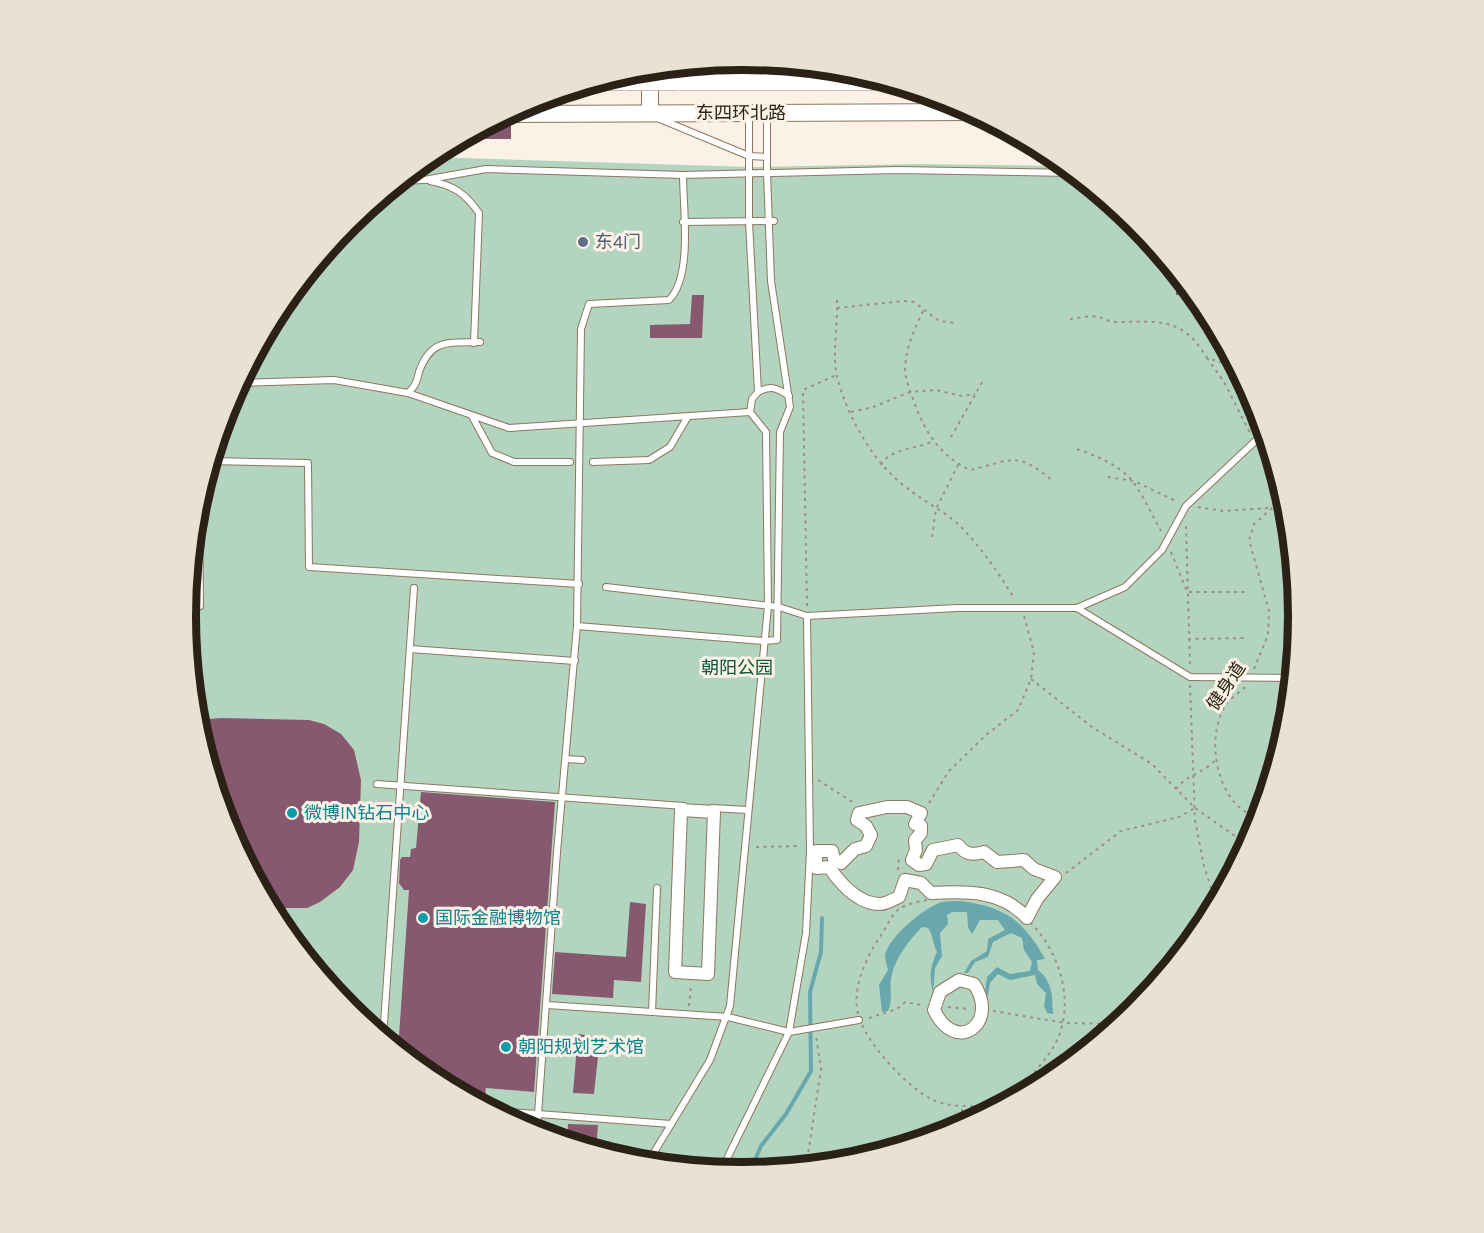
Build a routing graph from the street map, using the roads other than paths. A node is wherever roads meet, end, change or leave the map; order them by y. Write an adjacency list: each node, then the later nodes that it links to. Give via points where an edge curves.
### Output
1 (650, 78): 5 (street)
2 (641, 80): 3 (highway, 东四环北路, bridge)
3 (843, 80)
4 (951, 112): 6 (street, 东四环北路)
5 (650, 113): 7 (street, 东四环北路); 8 (street, 东四环北路); 9 (lane, via 660,121)
6 (768, 113): 8 (street, 东四环北路); 10 (lane)
7 (529, 114)
8 (749, 114): 9 (lane)
9 (749, 156): 10 (lane); 12 (lane)
10 (767, 156): 11 (lane)
11 (767, 172): 12 (lane); 13 (lane); 17 (lane)
12 (749, 173): 14 (lane); 19 (lane)
13 (1059, 173)
14 (683, 175): 16 (lane, via 486,169); 18 (lane)
15 (414, 180): 16 (lane)
16 (424, 180): 22 (lane, via 448,184 467,196 479,213 477,342 444,343 425,355 414,388)
17 (771, 221): 19 (lane); 23 (lane, via 771,281)
18 (683, 222): 19 (lane); 27 (lane, via 686,234 679,285 669,300 587,306 580,345)
19 (749, 222): 21 (lane)
20 (249, 383): 22 (lane, via 331,380)
21 (758, 392): 23 (lane, via 767,387 777,388); 24 (lane)
22 (408, 393): 25 (lane)
23 (789, 396): 29 (lane, via 787,419)
24 (750, 412): 26 (lane); 28 (lane)
25 (472, 416): 27 (lane, via 509,428); 32 (lane, via 492,453 514,462)
26 (687, 418): 27 (lane); 33 (lane, via 670,447 649,460)
27 (581, 425): 35 (lane)
28 (766, 432): 29 (lane); 39 (lane)
29 (780, 432): 40 (lane)
30 (1258, 438): 41 (lane, via 1186,506 1167,542 1125,587)
31 (219, 461): 35 (lane, via 308,463 309,567)
32 (570, 462)
33 (593, 462)
34 (200, 558): 38 (lane)
35 (579, 584): 43 (lane)
36 (606, 587): 39 (lane)
37 (414, 588): 45 (lane)
38 (200, 606)
39 (768, 606): 40 (lane); 44 (lane)
40 (779, 607): 42 (lane); 44 (lane, via 777,640)
41 (1077, 608): 42 (lane, via 957,608); 47 (lane, via 1190,677)
42 (807, 616): 63 (lane, via 806,933)
43 (578, 626): 44 (lane); 46 (lane)
44 (763, 641): 53 (lane)
45 (410, 649): 46 (lane); 51 (lane)
46 (575, 661): 48 (lane)
47 (1284, 678)
48 (566, 759): 49 (lane); 52 (lane)
49 (582, 760)
50 (376, 784): 51 (lane)
51 (400, 785): 52 (lane); 62 (lane)
52 (561, 797): 53 (lane); 57 (lane)
53 (747, 810): 60 (lane)
54 (874, 811): 54 (street, via 907,807 921,813 915,824 921,826 921,832 915,840 912,860 919,865 926,864 933,850 958,845 963,852 984,852 997,862 1024,860 1034,869 1055,877 1027,918 1015,905 970,890 931,893 921,883 905,880 899,897 880,904 857,896 840,883 829,867 816,868 816,851 832,851 834,859 841,862 855,849 866,846 871,835 857,820 859,813)
55 (657, 888): 59 (lane)
56 (692, 973): 56 (street, via 675,972 681,810 714,812 708,974)
57 (547, 1005): 59 (lane); 65 (lane)
58 (983, 1010): 58 (street, via 974,1029 961,1033 950,1032 934,1010 940,992 959,980 974,984 981,994)
59 (652, 1012): 60 (lane)
60 (728, 1017): 63 (lane); 67 (lane, via 710,1060)
61 (859, 1020): 63 (lane)
62 (384, 1028)
63 (789, 1032): 69 (lane)
64 (515, 1112): 65 (lane)
65 (538, 1114): 66 (lane); 67 (lane)
66 (538, 1123)
67 (671, 1124): 68 (lane)
68 (652, 1155)
69 (726, 1162)

